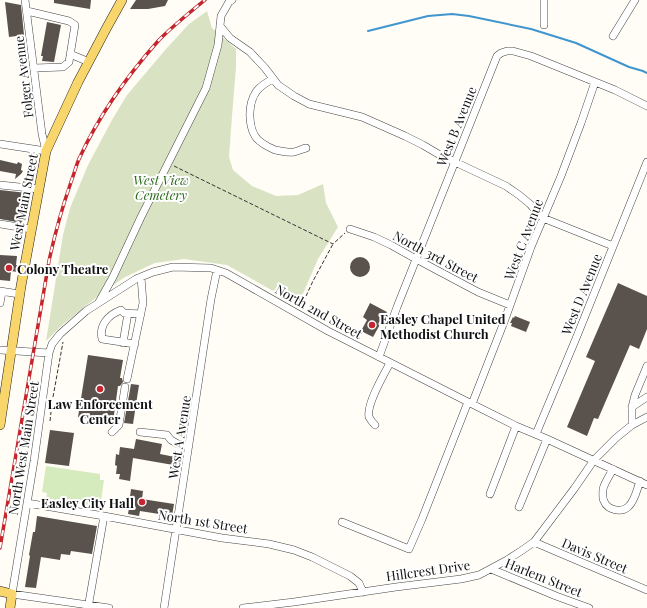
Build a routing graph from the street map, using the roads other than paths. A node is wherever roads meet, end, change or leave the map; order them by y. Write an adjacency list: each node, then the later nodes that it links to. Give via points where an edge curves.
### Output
1 (25, 0): 6 (street, Folger Avenue)
2 (122, 0): 11 (main road, West Main Street)
3 (232, 0): 8 (street, via 221,16)
4 (544, 0): 7 (street)
5 (635, 0): 9 (street)
6 (27, 11): 10 (street, via 69,21 75,25); 12 (street, Folger Avenue)
7 (544, 24)
8 (220, 26): 13 (street, via 230,38 250,52); 34 (street, via 218,45 206,88)
9 (613, 36)
10 (70, 54): 11 (street); 12 (street, via 69,62 63,67)
11 (89, 62): 18 (main road, West Main Street)
12 (34, 68): 18 (street, Folger Avenue)
13 (273, 79): 17 (street, via 256,91 252,102 250,114 255,136 262,143 282,151 293,152); 19 (street, via 278,85 309,104 362,117 424,145)
14 (595, 82): 15 (street, West B Avenue); 19 (street, West B Avenue, via 513,50 502,53 497,56); 23 (street, West C Avenue)
15 (647, 106)
16 (0, 144): 18 (street)
17 (306, 148)
18 (46, 151): 22 (main road, West Main Street)
19 (454, 162): 23 (street, via 506,186); 28 (street, West B Avenue)
20 (647, 162): 27 (street, West D Avenue)
21 (0, 185): 22 (street)
22 (39, 189): 25 (main road, West Main Street)
23 (543, 218): 27 (street); 35 (street, West C Avenue)
24 (0, 224): 25 (street)
25 (31, 228): 32 (main road, West Main Street)
26 (350, 229): 28 (street, North 3rd Street, via 374,237)
27 (613, 246): 58 (street, West D Avenue)
28 (416, 259): 35 (street, North 3rd Street, via 478,292); 43 (street, West B Avenue)
29 (217, 270): 30 (street, North 2nd Street, via 173,267); 43 (street, North 2nd Street); 60 (street, West A Avenue)
30 (140, 277): 34 (street, North 2nd Street); 37 (street, via 143,303)
31 (1, 291): 32 (street); 33 (street)
32 (19, 294): 41 (main road, West Main Street)
33 (0, 303)
34 (98, 304): 42 (street, North 2nd Street, via 60,334 52,344)
35 (510, 305): 49 (street, West C Avenue)
36 (128, 313): 37 (street); 38 (street); 38 (street, via 121,310 114,313 104,321 102,328 102,339)
37 (141, 314): 39 (street)
38 (123, 342): 39 (street)
39 (135, 344): 46 (street)
40 (0, 350): 41 (street)
41 (11, 350): 42 (street); 54 (main road, West Main Street)
42 (49, 354): 66 (street, North West Main Street)
43 (379, 357): 44 (street, North 2nd Street)
44 (390, 363): 49 (street, North 2nd Street); 52 (street, via 371,402 369,417)
45 (647, 366): 50 (street)
46 (127, 379)
47 (125, 387): 56 (street, via 119,425)
48 (647, 397): 50 (street)
49 (470, 403): 55 (street, North 2nd Street); 69 (street, West C Avenue, via 410,549)
50 (632, 407): 53 (street)
51 (647, 417): 53 (street, Hillcrest Drive)
52 (375, 425)
53 (632, 425): 61 (street, Hillcrest Drive)
54 (0, 426)
55 (516, 426): 58 (street, North 2nd Street); 65 (street)
56 (112, 432)
57 (140, 432): 60 (street, via 167,436 178,444)
58 (536, 434): 59 (street, North 2nd Street)
59 (547, 438): 61 (street, North 2nd Street); 67 (street)
60 (189, 446): 70 (street, West A Avenue)
61 (594, 460): 62 (street, North 2nd Street); 71 (street, Hillcrest Drive)
62 (613, 469): 63 (street, North 2nd Street); 63 (street, via 603,497 604,503 612,508 624,510 628,507)
63 (640, 481): 64 (street, North 2nd Street)
64 (647, 485)
65 (490, 494)
66 (27, 503): 68 (street, North 1st Street); 76 (street, North West Main Street)
67 (519, 507)
68 (104, 516): 70 (street, North 1st Street); 77 (street)
69 (342, 522)
70 (177, 530): 75 (street, North 1st Street, via 294,550 350,576 359,582); 80 (street, West A Avenue)
71 (534, 542): 72 (street, Hillcrest Drive); 73 (street, Davis Street)
72 (491, 569): 75 (street, Hillcrest Drive, via 461,579); 82 (street, Harlem Street)
73 (647, 590)
74 (0, 592): 76 (main road)
75 (363, 592): 81 (street, Hillcrest Drive)
76 (12, 594): 77 (street); 78 (main road)
77 (88, 607): 79 (street)
78 (10, 608)
79 (109, 608)
80 (164, 608)
81 (243, 608)
82 (589, 608)

